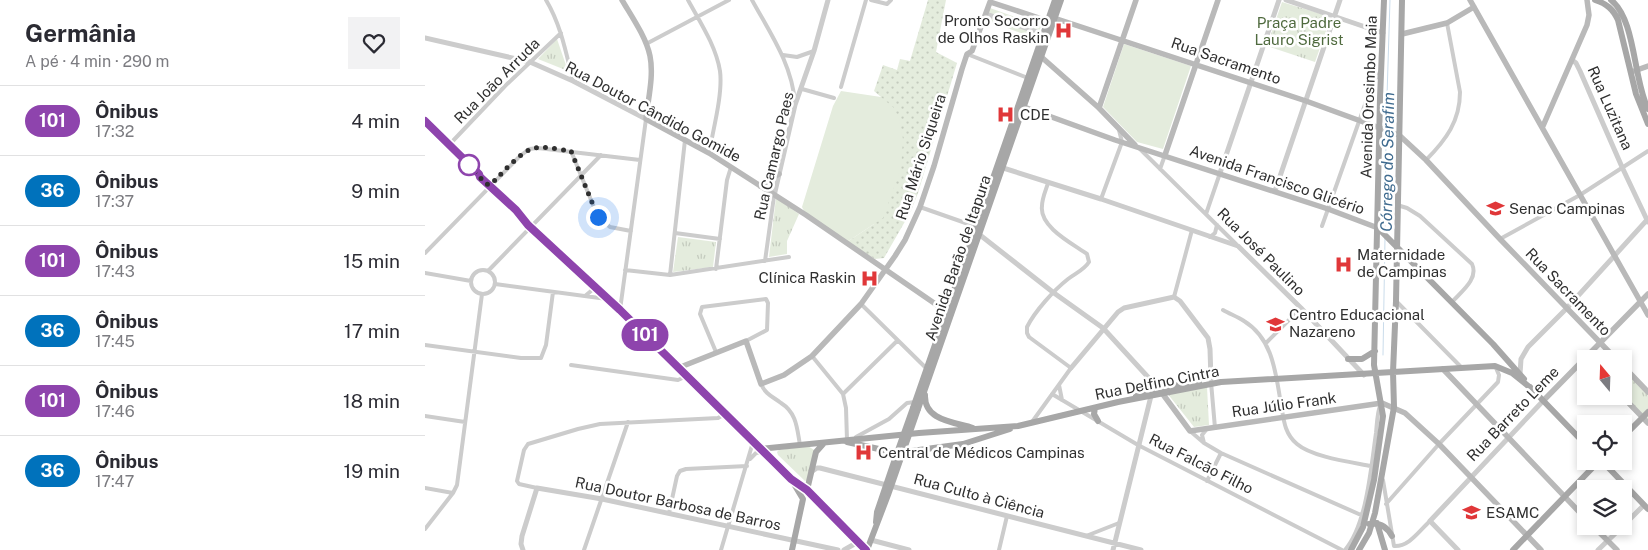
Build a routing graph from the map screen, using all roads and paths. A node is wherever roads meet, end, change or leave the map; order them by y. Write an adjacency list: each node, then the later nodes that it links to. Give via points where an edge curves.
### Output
1 (546, 0): 30 (street)
2 (622, 0): 36 (main road)
3 (688, 0): 27 (street)
4 (729, 0): 27 (street)
5 (752, 0): 40 (street)
6 (828, 0): 37 (street, Rua Camargo Paes)
7 (866, 0): 50 (street)
8 (871, 0): 22 (street)
9 (1055, 0): 28 (main road, Avenida Barão de Itapura)
10 (1061, 0): 28 (main road, Avenida Barão de Itapura)
11 (1136, 0): 35 (main road)
12 (1218, 0): 43 (main road)
13 (1279, 0): 49 (street)
14 (1286, 0): 26 (street)
15 (1340, 0): 26 (street)
16 (1384, 0): 31 (main road, Avenida Orosimbo Maia)
17 (1402, 0): 33 (main road, Avenida Orosimbo Maia)
18 (1471, 0): 24 (main road)
19 (1587, 0): 41 (main road, via 1588,19)
20 (1595, 0): 46 (main road, via 1608,6 1615,14)
21 (1611, 0): 46 (main road, via 1624,19)
22 (891, 2)
23 (990, 2): 25 (main road, Rua Mário Siqueira); 28 (main road, Rua Sacramento)
24 (1474, 7): 29 (main road); 62 (main road)
25 (986, 14): 32 (street); 38 (main road, Rua Mário Siqueira, via 972,51)
26 (1335, 16): 31 (street); 53 (street)
27 (698, 17): 36 (street); 72 (street, via 713,48 720,73)
28 (1051, 19): 32 (main road, Avenida Barão de Itapura); 35 (main road, Rua Sacramento); 39 (main road, Avenida Barão de Itapura)
29 (1447, 23): 33 (main road); 76 (street, via 1460,103 1451,131)
30 (561, 33): 42 (street, Rua João Arruda); 48 (street)
31 (1383, 33): 45 (main road, Avenida Orosimbo Maia)
32 (1043, 34): 39 (main road, Avenida Barão de Itapura)
33 (1402, 34): 65 (main road, Avenida Orosimbo Maia)
34 (425, 38): 42 (street, Rua Doutor Cândido Gomide)
35 (1123, 39): 43 (main road, Rua Sacramento); 56 (main road)
36 (646, 44): 58 (main road, via 651,70)
37 (814, 51): 40 (street, via 797,57); 51 (street, Rua Camargo Paes)
38 (967, 54): 47 (street); 92 (main road, Rua Mário Siqueira)
39 (1039, 54): 47 (main road, Avenida Barão de Itapura); 55 (main road, Avenida Barão de Itapura); 56 (main road, Rua José Paulino)
40 (783, 56): 54 (street, via 794,89)
41 (1572, 60): 62 (main road); 79 (street, Rua Luzitana, via 1581,71)
42 (530, 62): 48 (street, Rua Doutor Cândido Gomide); 68 (street, Rua João Arruda)
43 (1196, 64): 49 (main road, Rua Sacramento); 74 (main road)
44 (1648, 66): 46 (main road)
45 (1381, 70): 59 (street); 64 (main road, Avenida Orosimbo Maia)
46 (1633, 71): 57 (main road); 61 (main road, via 1640,106)
47 (1028, 78): 78 (main road, Avenida Barão de Itapura)
48 (573, 81): 58 (street, Rua Doutor Cândido Gomide)
49 (1250, 82): 53 (main road, Rua Sacramento); 81 (street)
50 (841, 87)
51 (802, 89): 52 (street); 54 (street, Rua Camargo Paes)
52 (834, 98)
53 (1306, 101): 59 (main road, Rua Sacramento); 87 (street)
54 (795, 105): 82 (street, Rua Camargo Paes)
55 (1024, 107): 67 (main road, Avenida Francisco Glicério); 78 (main road, Avenida Barão de Itapura)
56 (1099, 108): 63 (main road, Rua José Paulino)
57 (1648, 109)
58 (646, 119): 66 (main road, Rua Doutor Cândido Gomide); 75 (street)
59 (1359, 120): 64 (main road, Rua Sacramento); 93 (street)
60 (426, 124): 68 (main road)
61 (1648, 124)
62 (1543, 126): 88 (main road)
63 (1118, 128): 67 (street); 69 (main road, Rua José Paulino)
64 (1381, 128): 65 (main road, Rua Sacramento); 101 (main road, Avenida Orosimbo Maia)
65 (1398, 134): 76 (main road, Rua Sacramento); 91 (main road, Avenida Orosimbo Maia)
66 (685, 140): 72 (main road, Rua Doutor Cândido Gomide); 103 (street)
67 (1122, 142): 69 (main road, Avenida Francisco Glicério); 90 (street)
68 (449, 145): 85 (main road)
69 (1138, 148): 74 (main road, Avenida Francisco Glicério); 80 (street, Rua José Paulino)
70 (571, 151): 73 (street); 83 (street); 85 (street, via 529,150)
71 (1648, 151): 79 (street)
72 (709, 152): 77 (main road, Rua Doutor Cândido Gomide)
73 (601, 154): 75 (street); 83 (street)
74 (1165, 155): 80 (street); 81 (main road, Avenida Francisco Glicério)
75 (640, 160): 102 (street)
76 (1426, 160): 107 (main road, Rua Sacramento)
77 (731, 167): 86 (main road, Rua Doutor Cândido Gomide); 106 (street)
78 (1000, 167): 84 (street); 99 (main road, Avenida Barão de Itapura); 104 (main road, Avenida Barão de Itapura)
79 (1622, 167): 88 (street); 95 (street, Rua Luzitana)
80 (1160, 169): 94 (street, Rua José Paulino)
81 (1220, 173): 87 (main road, Avenida Francisco Glicério); 94 (street)
82 (779, 174): 86 (main road); 89 (street, Rua Camargo Paes)
83 (581, 177): 98 (street); 102 (street, via 598,217 611,227)
84 (1048, 183): 90 (street); 124 (street, via 1042,215 1058,234 1089,257 1085,268)
85 (490, 185): 98 (main road); 110 (street)
86 (760, 186): 89 (main road, Rua Doutor Cândido Gomide)
87 (1275, 191): 93 (main road, Avenida Francisco Glicério)
88 (1580, 195): 107 (street); 111 (main road)
89 (774, 196): 113 (street, Rua Camargo Paes); 116 (main road, Rua Doutor Cândido Gomide)
90 (1101, 199): 100 (street)
91 (1397, 205): 108 (main road, Avenida Orosimbo Maia); 132 (street, via 1420,216 1472,264 1473,276)
92 (920, 207): 99 (street); 116 (main road, Rua Mário Siqueira)
93 (1328, 209): 97 (street); 101 (main road, Avenida Francisco Glicério)
94 (1206, 214): 96 (street, Rua José Paulino)
95 (1647, 221): 111 (street)
96 (1217, 226): 105 (street); 109 (street, Rua José Paulino)
97 (1322, 226)
98 (532, 227): 117 (street); 122 (main road)
99 (977, 227): 138 (main road, Avenida Barão de Itapura)
100 (1192, 230): 105 (street); 128 (street)
101 (1380, 230): 108 (main road, Avenida Francisco Glicério); 149 (main road, Avenida Orosimbo Maia)
102 (631, 231): 115 (street)
103 (675, 233): 106 (street); 119 (street)
104 (980, 235): 124 (street); 138 (main road, Avenida Barão de Itapura)
105 (1210, 237): 109 (street)
106 (720, 239): 114 (street)
107 (1500, 239): 135 (main road, Rua Sacramento)
108 (1394, 243): 130 (main road, Avenida Orosimbo Maia); 132 (main road, Avenida Francisco Glicério)
109 (1238, 246): 134 (street, Rua José Paulino)
110 (425, 253)
111 (1615, 255): 131 (main road); 135 (street)
112 (789, 257): 113 (street)
113 (765, 261): 114 (street)
114 (716, 269): 119 (street)
115 (625, 270): 119 (street); 136 (street)
116 (886, 270): 133 (main road, Rua Mário Siqueira); 138 (main road, Rua Doutor Cândido Gomide)
117 (487, 271): 120 (street, via 477,272); 121 (street, via 493,275)
118 (425, 273): 120 (street)
119 (670, 275)
120 (471, 282): 125 (street, via 473,288)
121 (495, 284): 123 (street); 125 (street, via 491,292)
122 (594, 286): 127 (street); 129 (main road)
123 (553, 292): 127 (street); 148 (street, via 541,358)
124 (1053, 292): 140 (street); 156 (street, via 1029,322 1027,333)
125 (482, 294): 148 (street)
126 (1648, 294): 131 (main road, Rua Barreto Leme)
127 (585, 296): 129 (street)
128 (1174, 297): 140 (street, via 1124,308 1113,315); 168 (street, via 1208,338)
129 (607, 299): 136 (main road)
130 (1396, 301): 157 (street); 161 (main road, Avenida Orosimbo Maia)
131 (1640, 301): 139 (main road); 143 (main road, Rua Barreto Leme)
132 (1452, 302): 163 (main road, Avenida Francisco Glicério)
133 (861, 304): 142 (street); 151 (main road, Rua Mário Siqueira)
134 (1301, 308): 144 (street); 152 (street, Rua José Paulino)
135 (1566, 309): 143 (main road, Rua Sacramento); 163 (street, via 1523,354)
136 (620, 310): 155 (main road)
137 (1223, 310): 144 (street, via 1245,321)
138 (949, 313): 159 (main road, Avenida Barão de Itapura); 171 (main road, Avenida Barão de Itapura)
139 (1648, 315)
140 (1103, 328): 156 (street); 173 (street)
141 (746, 341): 150 (main road); 150 (street, via 767,330 768,303 765,298 702,307 700,314); 169 (main road)
142 (897, 341): 159 (street); 175 (street)
143 (1600, 342): 146 (main road, Rua Barreto Leme); 147 (main road, Rua Sacramento)
144 (1266, 343): 167 (street)
145 (425, 345): 148 (street)
146 (1593, 350)
147 (1608, 350)
148 (474, 351): 194 (street)
149 (1375, 351): 152 (main road, via 1362,359); 162 (main road, Avenida Orosimbo Maia)
150 (716, 352): 155 (main road)
151 (812, 356): 169 (main road, Rua Mário Siqueira, via 796,368); 175 (street)
152 (1348, 359): 164 (street, Rua José Paulino)
153 (571, 365): 165 (street, via 678,380)
154 (1495, 366): 157 (main road, Rua Delfino Cintra); 172 (main road, via 1512,373); 182 (street, via 1498,382)
155 (678, 368): 165 (main road)
156 (1071, 368): 170 (street)
157 (1463, 368): 160 (main road, Rua Delfino Cintra)
158 (1577, 368): 180 (main road, Rua Barreto Leme)
159 (927, 369): 184 (main road, Avenida Barão de Itapura)
160 (1443, 369): 161 (main road, Rua Delfino Cintra); 182 (main road)
161 (1393, 372): 162 (main road, Rua Delfino Cintra); 185 (main road, Avenida Orosimbo Maia)
162 (1375, 374): 164 (main road, Rua Delfino Cintra); 181 (main road, Avenida Orosimbo Maia)
163 (1520, 374): 172 (main road, Avenida Francisco Glicério)
164 (1364, 375): 167 (main road, Rua Delfino Cintra)
165 (687, 376): 189 (main road)
166 (1633, 376): 174 (main road)
167 (1276, 379): 168 (main road, Rua Delfino Cintra); 192 (street)
168 (1211, 382): 173 (main road, Rua Delfino Cintra); 200 (street)
169 (761, 384): 213 (street, via 767,394 792,413)
170 (1059, 384): 176 (street); 178 (street)
171 (925, 389): 184 (main road, Avenida Barão de Itapura); 202 (main road, via 927,406 938,418)
172 (1532, 389): 180 (main road, Avenida Francisco Glicério)
173 (1160, 391): 177 (main road, Rua Delfino Cintra); 179 (main road); 203 (main road)
174 (1648, 392)
175 (843, 394): 207 (street)
176 (1052, 394): 178 (street, Rua Falcão Filho); 197 (street)
177 (1151, 396): 179 (main road, Rua Delfino Cintra); 214 (street)
178 (1062, 400): 187 (street, Rua Falcão Filho)
179 (1118, 402): 186 (main road, Rua Delfino Cintra)
180 (1543, 402): 204 (main road, Avenida Francisco Glicério); 206 (street, Rua Barreto Leme)
181 (1382, 404): 185 (main road); 192 (main road, Rua Júlio Frank); 222 (street); 250 (main road, Avenida Orosimbo Maia, via 1382,429)
182 (1476, 405): 206 (main road); 212 (street)
183 (1631, 405): 191 (main road)
184 (915, 407): 207 (street, via 907,403 889,419); 217 (main road, Avenida Barão de Itapura, bridge)
185 (1394, 407): 212 (main road); 227 (main road, Avenida Orosimbo Maia)
186 (1095, 408): 187 (main road, Rua Delfino Cintra); 193 (main road)
187 (1080, 412): 193 (street, Rua Falcão Filho); 197 (main road, Rua Delfino Cintra)
188 (1648, 412): 191 (main road)
189 (725, 414): 195 (street, via 718,418); 209 (main road)
190 (425, 416): 194 (street)
191 (1642, 416): 196 (main road); 199 (main road)
192 (1283, 418): 200 (main road, Rua Júlio Frank); 222 (street, via 1291,438 1304,449)
193 (1098, 421): 214 (street, Rua Falcão Filho)
194 (465, 422): 234 (street, via 458,481)
195 (628, 422): 232 (street, Rua Doutor Barbosa de Barros, via 590,426 528,444 516,479 519,484); 236 (street)
196 (1648, 423)
197 (1031, 424): 198 (main road, Rua Delfino Cintra)
198 (1018, 426): 202 (main road, Rua Delfino Cintra); 205 (main road)
199 (1632, 427)
200 (1215, 428): 201 (main road, Rua Júlio Frank)
201 (1207, 429): 203 (main road, Rua Júlio Frank); 211 (street, via 1202,433)
202 (983, 430): 205 (main road); 207 (main road, Rua Delfino Cintra)
203 (1191, 432): 211 (street)
204 (1577, 436)
205 (989, 437): 217 (main road, via 963,444)
206 (1508, 438): 226 (street, Rua Barreto Leme); 235 (main road)
207 (850, 439): 208 (main road, Rua Delfino Cintra)
208 (840, 441): 210 (main road, Rua Delfino Cintra); 217 (main road)
209 (753, 442): 216 (main road); 219 (street)
210 (825, 442): 213 (main road, Rua Delfino Cintra); 225 (main road, via 816,452)
211 (1203, 443): 218 (street)
212 (1439, 444): 226 (main road); 238 (street)
213 (800, 445): 215 (main road, Rua Delfino Cintra)
214 (1137, 445): 229 (street, Rua Falcão Filho); 247 (street)
215 (783, 446): 216 (main road, Rua Delfino Cintra); 220 (main road, via 775,452)
216 (762, 450): 219 (street); 220 (main road)
217 (900, 452): 230 (main road, Avenida Barão de Itapura)
218 (1221, 453): 229 (street); 242 (street)
219 (749, 460): 221 (street)
220 (774, 462): 228 (main road)
221 (747, 466): 241 (street, via 680,471); 249 (street)
222 (1371, 466): 242 (street)
223 (1591, 470): 235 (main road)
224 (1610, 470): 239 (main road)
225 (811, 472): 230 (street, Rua Culto à Ciência, via 820,468); 233 (main road)
226 (1471, 476): 246 (street, Rua Barreto Leme); 256 (main road)
227 (1383, 478): 238 (street); 248 (main road, Avenida Orosimbo Maia)
228 (791, 479): 233 (main road); 237 (main road, via 802,495)
229 (1207, 481): 273 (street, Rua Falcão Filho)
230 (890, 485): 243 (street, Rua Culto à Ciência); 258 (main road, Avenida Barão de Itapura, via 877,512)
231 (425, 488): 234 (street)
232 (537, 488): 236 (street, Rua Doutor Barbosa de Barros); 262 (street, via 522,536)
233 (807, 490): 244 (main road)
234 (453, 493): 251 (street)
235 (1564, 497): 240 (main road); 256 (main road)
236 (602, 499): 241 (street, Rua Doutor Barbosa de Barros); 263 (street)
237 (803, 504): 244 (main road, via 814,502); 257 (main road)
238 (1386, 504): 255 (street)
239 (1647, 505): 245 (street)
240 (1577, 510)
241 (669, 513): 249 (street, Rua Doutor Barbosa de Barros)
242 (1361, 515): 273 (street, via 1353,539)
243 (1007, 516): 254 (street, Rua Culto à Ciência); 270 (street)
244 (832, 517): 260 (main road)
245 (1632, 518)
246 (1430, 520): 255 (street, Rua Barreto Leme, via 1400,546 1394,546); 277 (street)
247 (1119, 523): 254 (street); 261 (street)
248 (1375, 523): 250 (main road); 255 (main road, via 1386,528); 275 (main road); 276 (main road)
249 (729, 525): 257 (street, Rua Doutor Barbosa de Barros); 264 (street)
250 (1363, 527): 274 (main road, Avenida Orosimbo Maia)
251 (425, 528)
252 (1602, 535): 259 (main road)
253 (1614, 535): 259 (street)
254 (1086, 536): 261 (street, Rua Culto à Ciência)
255 (1392, 536)
256 (1527, 536): 278 (main road); 279 (main road)
257 (793, 540): 265 (main road); 266 (street, Rua Doutor Barbosa de Barros)
258 (871, 540): 268 (main road, Avenida Barão de Itapura); 269 (street)
259 (1608, 541): 280 (street); 281 (main road)
260 (858, 542): 267 (street); 268 (main road)
261 (1114, 543): 271 (street); 272 (street, Rua Culto à Ciência)
262 (523, 550)
263 (584, 550)
264 (721, 550)
265 (792, 550)
266 (838, 550)
267 (844, 550)
268 (867, 550)
269 (909, 550)
270 (999, 550)
271 (1113, 550)
272 (1141, 550)
273 (1343, 550)
274 (1351, 550)
275 (1359, 550)
276 (1385, 550)
277 (1458, 550)
278 (1513, 550)
279 (1541, 550)
280 (1598, 550)
281 (1617, 550)

